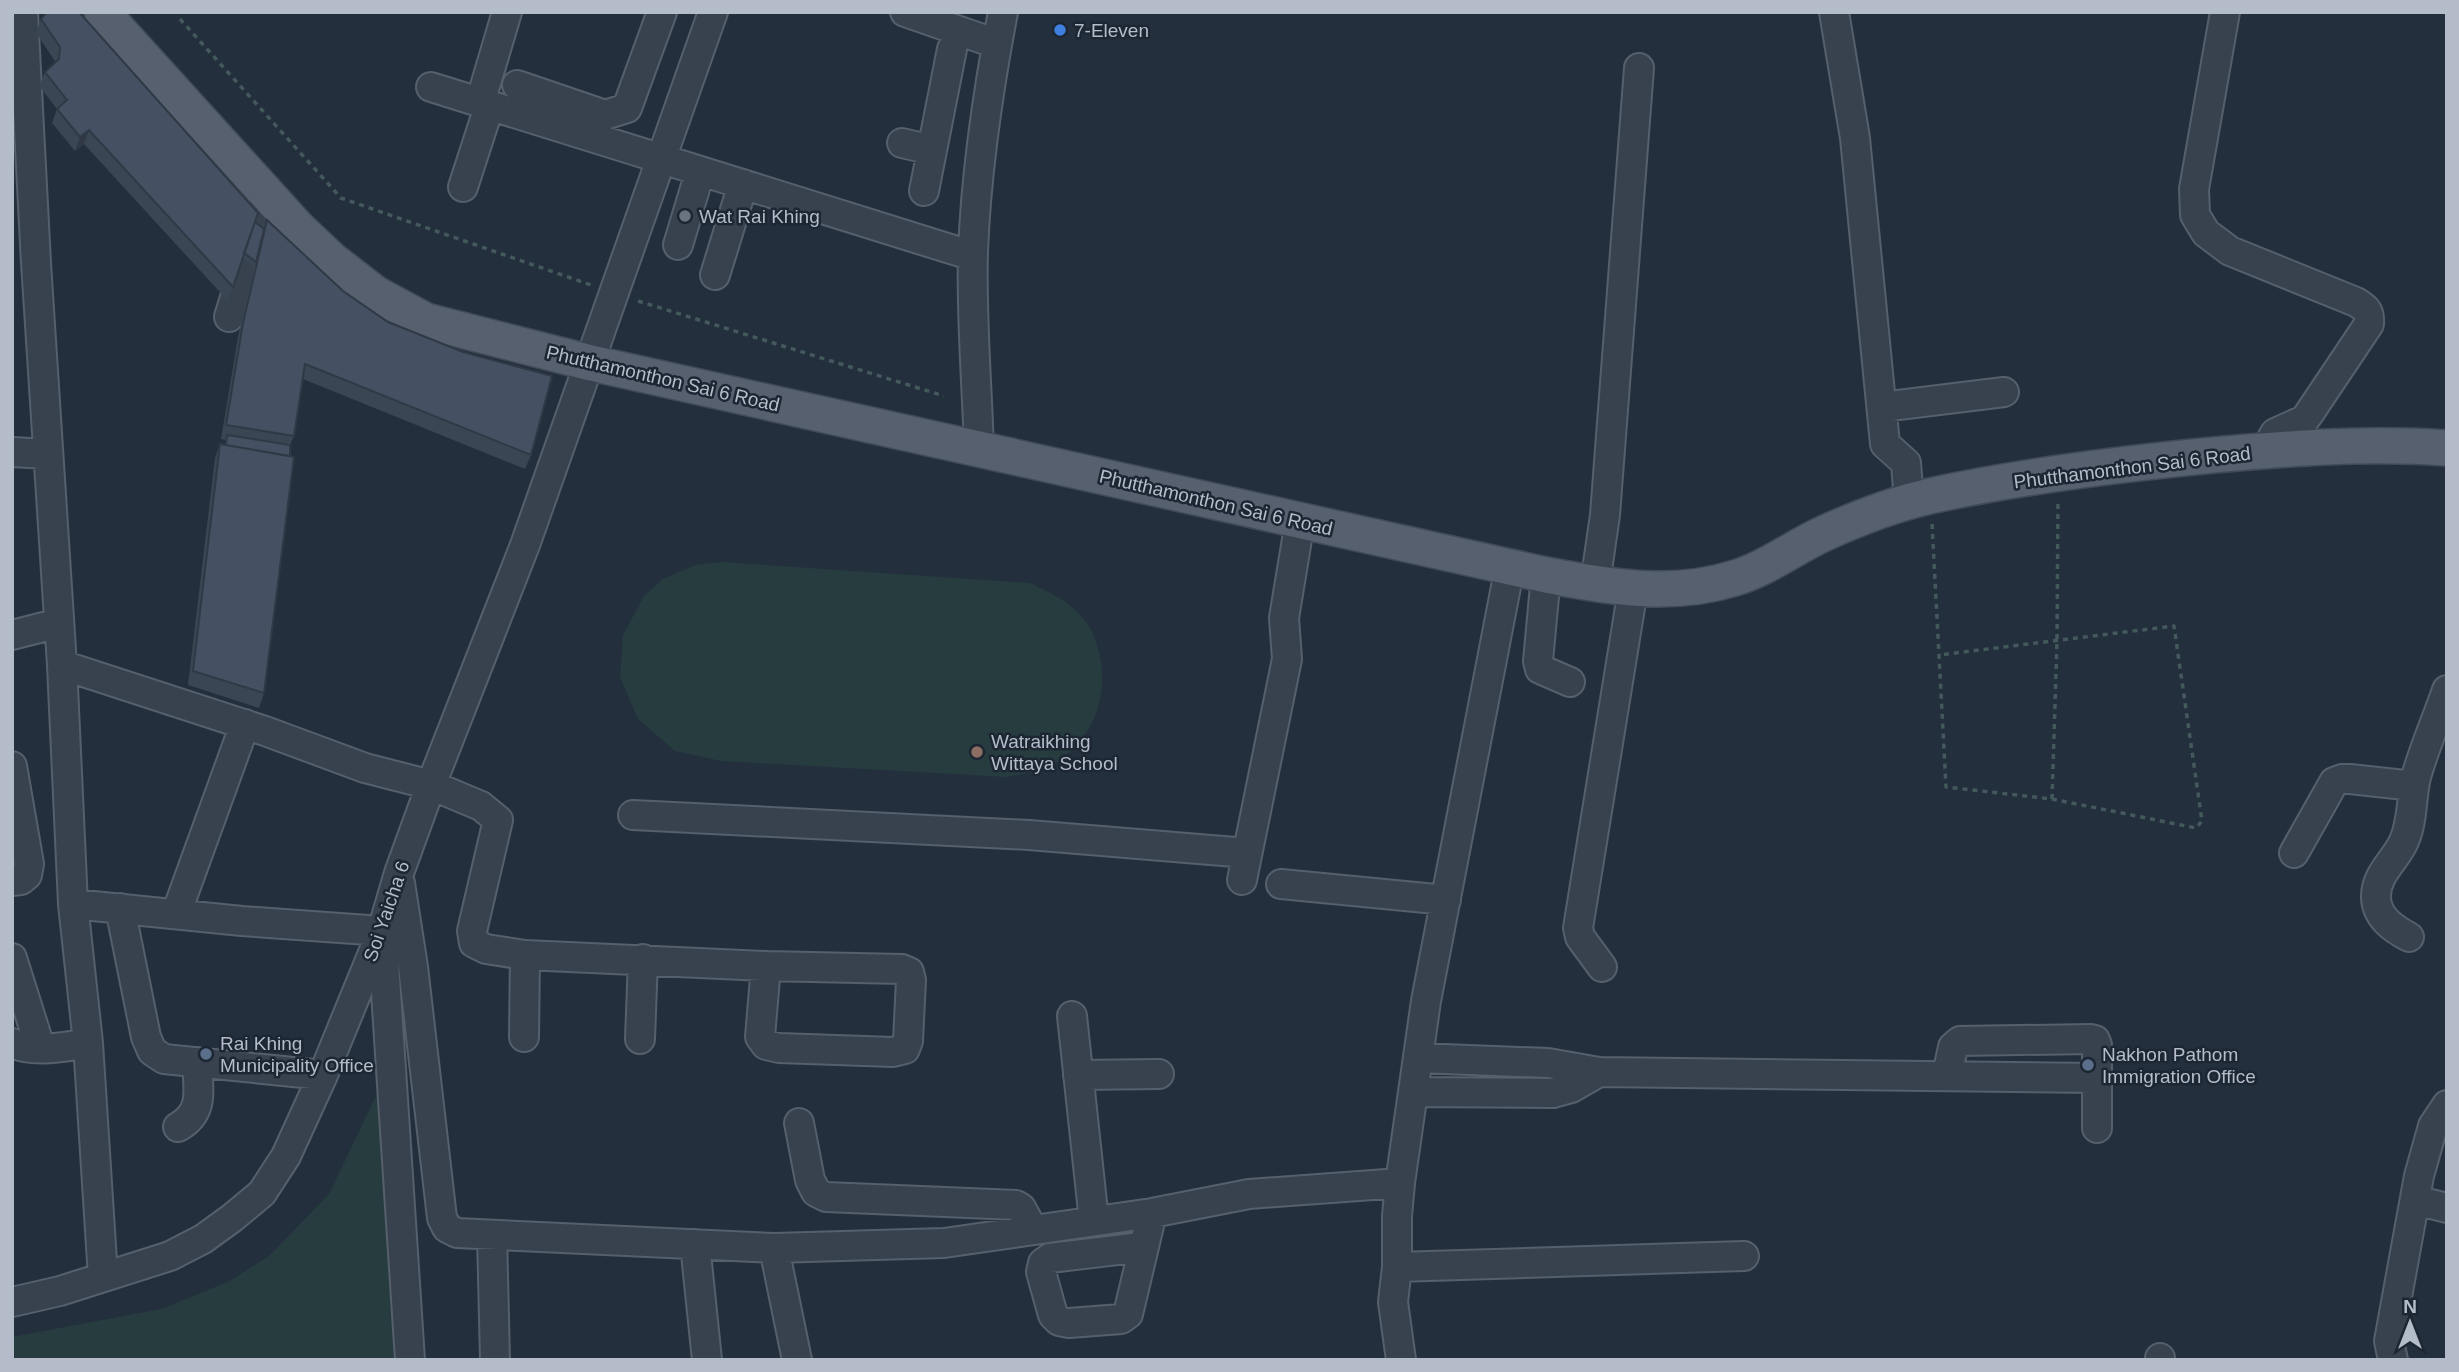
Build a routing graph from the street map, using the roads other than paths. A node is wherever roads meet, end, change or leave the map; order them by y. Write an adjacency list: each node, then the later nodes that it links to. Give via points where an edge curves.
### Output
1 (23, 12): 20 (street)
2 (102, 12): 24 (main road, Phutthamonthon Sai 6 Road)
3 (507, 12): 15 (street)
4 (662, 12): 13 (street, via 627,108 605,115)
5 (713, 12): 18 (street, Soi Yaicha 6)
6 (905, 12): 10 (street)
7 (1003, 12): 10 (street)
8 (1834, 12): 32 (street, via 1855,138)
9 (2225, 12): 34 (street, via 2194,189 2195,215 2206,233 2230,251 2356,302 2370,315 2369,324 2308,415 2275,432)
10 (997, 44): 26 (street, via 979,165)
11 (952, 48): 17 (street)
12 (1639, 68): 42 (street, via 1605,515)
13 (517, 85)
14 (430, 87): 15 (street)
15 (485, 105): 18 (street); 22 (street)
16 (902, 143): 17 (street)
17 (932, 149): 23 (street)
18 (663, 161): 19 (street); 30 (street, Soi Yaicha 6)
19 (700, 172): 21 (street); 25 (street)
20 (22, 179): 27 (street)
21 (743, 184): 26 (street); 28 (street)
22 (463, 187)
23 (924, 191)
24 (267, 194): 29 (street); 30 (main road, Phutthamonthon Sai 6 Road, via 332,260 376,294 426,321)
25 (678, 245)
26 (973, 256): 35 (street)
27 (24, 262): 37 (street)
28 (715, 275)
29 (229, 317)
30 (591, 363): 35 (main road, Phutthamonthon Sai 6 Road); 51 (street, Soi Yaicha 6, via 526,545)
31 (2004, 392): 32 (street)
32 (1882, 407): 38 (street, via 1885,444 1906,463)
33 (2447, 448): 34 (main road, Phutthamonthon Sai 6 Road)
34 (2272, 449): 38 (main road, Phutthamonthon Sai 6 Road, via 2097,467)
35 (979, 450): 39 (main road, Phutthamonthon Sai 6 Road)
36 (12, 452): 37 (street)
37 (47, 454): 44 (street)
38 (1920, 499): 43 (main road, Phutthamonthon Sai 6 Road, via 1824,534 1736,578 1671,590)
39 (1300, 521): 40 (main road, Phutthamonthon Sai 6 Road); 54 (street, via 1284,618 1287,659)
40 (1510, 566): 41 (main road, Phutthamonthon Sai 6 Road); 60 (street)
41 (1546, 575): 42 (main road, Phutthamonthon Sai 6 Road); 47 (street, via 1538,661 1540,669)
42 (1595, 584): 43 (main road, Phutthamonthon Sai 6 Road)
43 (1633, 589): 70 (street, via 1578,928)
44 (59, 623): 45 (street); 46 (street)
45 (12, 635)
46 (62, 665): 49 (street); 61 (street)
47 (1570, 682)
48 (2447, 690): 52 (street)
49 (245, 724): 51 (street, via 365,768); 63 (street)
50 (12, 766): 58 (street, via 29,864 27,875)
51 (430, 785): 56 (street, Soi Yaicha 6); 66 (street, via 481,806 498,820 472,931 474,943)
52 (2414, 786): 55 (street, via 2350,779 2334,782); 65 (street, via 2409,828 2382,876 2376,900 2391,928)
53 (633, 815): 54 (street, via 1029,835)
54 (1247, 853): 57 (street)
55 (2294, 853)
56 (399, 873): 64 (street, Soi Yaicha 6); 96 (street, via 442,1218 447,1228 457,1233)
57 (1241, 880)
58 (12, 881)
59 (1281, 884): 60 (street)
60 (1446, 900): 77 (street)
61 (73, 904): 62 (street); 75 (street)
62 (120, 908): 63 (street); 78 (street, via 152,1051 164,1059)
63 (176, 914): 64 (street)
64 (382, 931): 81 (street, Soi Yaicha 6); 104 (street)
65 (2409, 937)
66 (525, 955): 68 (street); 72 (street)
67 (12, 958): 76 (street)
68 (643, 959): 69 (street); 73 (street)
69 (766, 966): 69 (street, via 760,1037 766,1045 880,1052 905,1049 909,972)
70 (1602, 967)
71 (1072, 1016): 83 (street)
72 (524, 1037)
73 (640, 1039)
74 (12, 1043): 76 (street)
75 (88, 1043): 76 (street); 102 (street)
76 (40, 1047)
77 (1418, 1058): 79 (street, via 1548,1063); 85 (street)
78 (197, 1062): 81 (street); 88 (street, via 197,1109)
79 (1599, 1072): 82 (street); 85 (street, via 1553,1093)
80 (1159, 1074): 83 (street)
81 (323, 1075): 102 (street, Soi Yaicha 6, via 286,1156 262,1193 203,1239 170,1256)
82 (1947, 1075): 84 (street); 84 (street, via 1953,1047 1960,1041 2091,1039 2097,1045)
83 (1078, 1076): 94 (street)
84 (2097, 1078): 89 (street)
85 (1413, 1092): 90 (street)
86 (2447, 1105): 91 (street, via 2434,1126)
87 (799, 1123): 95 (street, via 810,1180 816,1192 826,1197 1016,1205)
88 (178, 1127)
89 (2097, 1128)
90 (1400, 1183): 93 (street, via 1249,1194); 101 (street)
91 (2415, 1200): 92 (street); 109 (street, via 2389,1341)
92 (2447, 1208)
93 (1152, 1213): 94 (street); 98 (street)
94 (1094, 1221): 95 (street)
95 (1033, 1230): 99 (street, via 944,1243)
96 (492, 1235): 97 (street); 105 (street)
97 (695, 1244): 99 (street); 106 (street)
98 (1142, 1247)
99 (774, 1248): 107 (street)
100 (1744, 1256): 101 (street)
101 (1397, 1267): 108 (street, via 1393,1302)
102 (103, 1278): 103 (street, Soi Yaicha 6)
103 (12, 1302)
104 (411, 1360)
105 (495, 1360)
106 (707, 1360)
107 (797, 1360)
108 (1401, 1360)
109 (2393, 1360)

